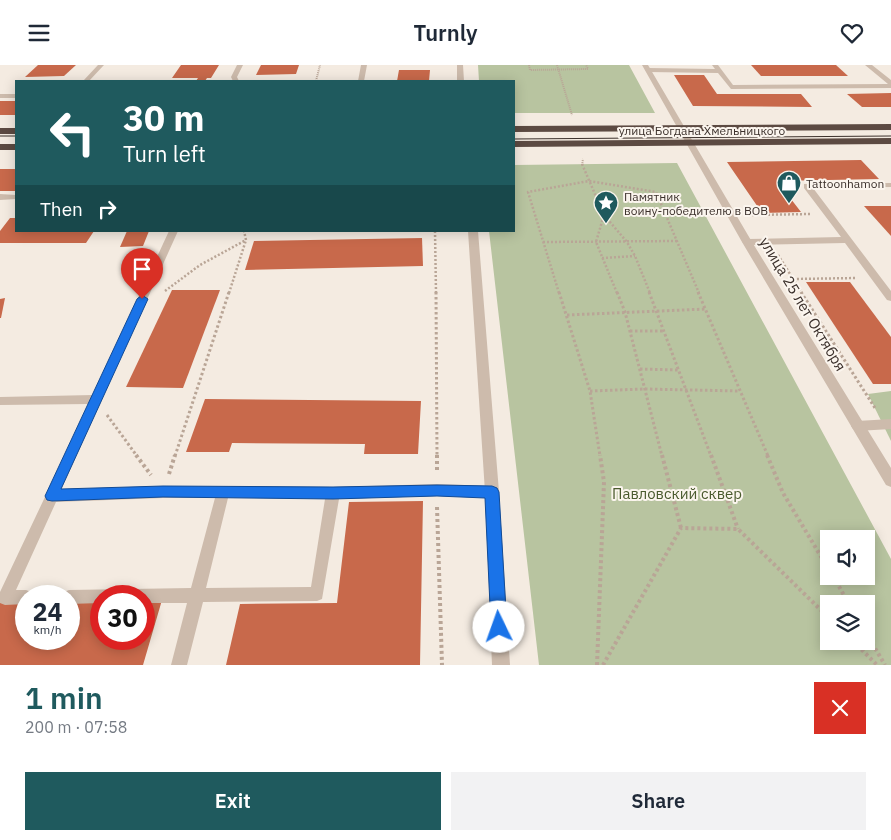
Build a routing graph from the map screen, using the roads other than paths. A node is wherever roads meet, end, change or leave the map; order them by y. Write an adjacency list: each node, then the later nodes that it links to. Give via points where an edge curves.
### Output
1 (101, 65): 8 (lane)
2 (240, 65): 9 (lane)
3 (364, 65): 10 (lane)
4 (460, 65): 11 (street)
5 (868, 65): 12 (lane)
6 (646, 68): 7 (lane); 16 (street, улица 25 лет Октября)
7 (717, 68): 12 (lane, via 731,87)
8 (87, 80)
9 (236, 80)
10 (361, 80)
11 (461, 80)
12 (891, 85)
13 (0, 96): 14 (lane)
14 (15, 96)
15 (891, 127): 16 (highway, улица Богдана Хмельницкого)
16 (681, 128): 17 (highway, улица Богдана Хмельницкого); 21 (street, улица 25 лет Октября)
17 (515, 129)
18 (0, 131): 19 (highway)
19 (15, 131)
20 (891, 141): 21 (highway, улица Богдана Хмельницкого)
21 (690, 142): 22 (highway, улица Богдана Хмельницкого); 31 (street, улица 25 лет Октября)
22 (515, 144)
23 (0, 147): 24 (highway)
24 (15, 147)
25 (891, 185): 30 (lane, via 808,186)
26 (0, 197): 27 (lane)
27 (15, 197)
28 (174, 232): 33 (lane)
29 (473, 232): 38 (street)
30 (846, 240): 31 (lane); 32 (lane)
31 (747, 242): 36 (street, улица 25 лет Октября)
32 (891, 298)
33 (95, 399): 34 (lane); 41 (lane)
34 (0, 401)
35 (888, 425): 36 (lane)
36 (857, 426): 37 (street, улица 25 лет Октября)
37 (891, 481)
38 (492, 492): 40 (lane); 46 (street)
39 (223, 493): 40 (lane); 41 (lane); 43 (lane)
40 (333, 493): 43 (lane, via 317,594)
41 (52, 496): 44 (lane, via 5,597)
42 (155, 595): 43 (lane)
43 (198, 595): 45 (lane)
44 (15, 597)
45 (179, 665)
46 (501, 665)

